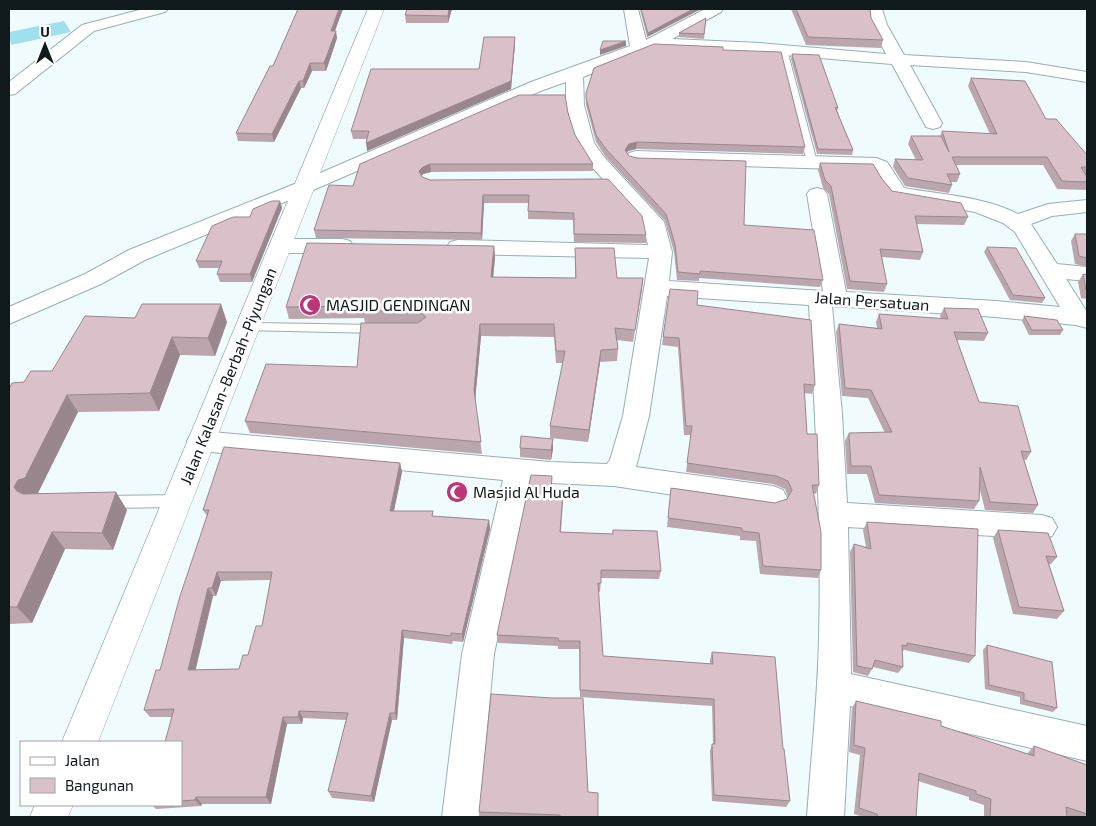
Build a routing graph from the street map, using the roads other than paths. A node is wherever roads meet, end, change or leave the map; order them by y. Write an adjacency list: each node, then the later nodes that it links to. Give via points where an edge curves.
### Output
1 (160, 9): 11 (street, via 92,26)
2 (376, 9): 17 (street, Jalan Kalasan-Berbah-Piyungan)
3 (631, 9): 6 (street)
4 (716, 9): 6 (street)
5 (875, 9): 8 (street, via 879,25)
6 (643, 44): 7 (street); 9 (street)
7 (783, 50): 8 (street); 14 (lane)
8 (898, 60): 10 (street, via 1026,67); 12 (street)
9 (574, 74): 15 (street, via 575,105 585,143); 17 (street, via 537,86)
10 (1087, 77)
11 (9, 90)
12 (933, 123)
13 (636, 157): 14 (street)
14 (812, 162): 20 (street, via 876,164 883,169 896,193 989,209)
15 (613, 179): 16 (street); 24 (street, via 652,222)
16 (584, 180)
17 (304, 187): 21 (street, Jalan Kalasan-Berbah-Piyungan); 29 (street, via 137,255 93,279)
18 (816, 194): 28 (street)
19 (1087, 206): 20 (street, via 1048,210)
20 (1017, 222): 25 (street)
21 (280, 246): 22 (street); 31 (street, Jalan Kalasan-Berbah-Piyungan)
22 (359, 246)
23 (437, 247): 24 (street)
24 (661, 252): 27 (street)
25 (1050, 271): 26 (street); 30 (street)
26 (1087, 274)
27 (657, 288): 28 (street, Jalan Persatuan); 35 (street, via 636,416 623,465)
28 (828, 298): 30 (street, Jalan Persatuan, via 996,309); 39 (street)
29 (9, 316)
30 (1083, 319)
31 (248, 327): 32 (lane); 33 (street, Jalan Kalasan-Berbah-Piyungan)
32 (392, 329)
33 (201, 441): 34 (street); 37 (street, Jalan Kalasan-Berbah-Piyungan)
34 (519, 470): 35 (street); 44 (street, via 478,654)
35 (614, 475): 36 (street)
36 (773, 498)
37 (178, 501): 38 (lane); 42 (street, Jalan Kalasan-Berbah-Piyungan)
38 (93, 502)
39 (832, 514): 40 (street); 41 (street, via 836,639)
40 (1042, 527)
41 (833, 686): 43 (street); 45 (street, via 830,778)
42 (80, 741)
43 (1087, 744)
44 (460, 817)
45 (825, 817)

